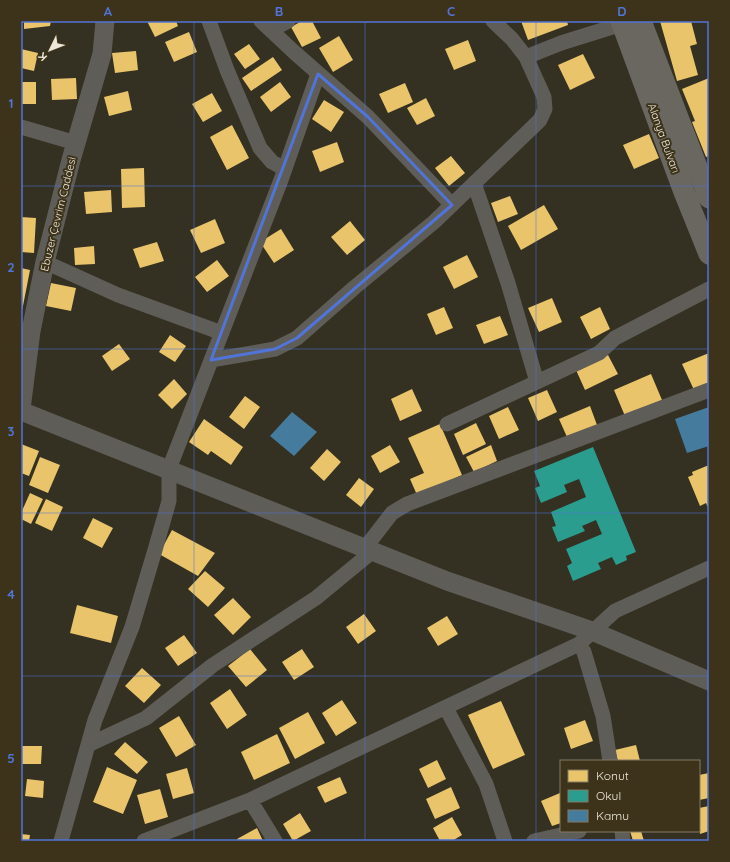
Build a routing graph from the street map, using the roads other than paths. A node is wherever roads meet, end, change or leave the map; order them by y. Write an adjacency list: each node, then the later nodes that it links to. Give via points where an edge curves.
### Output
1 (105, 21): 10 (street, Ebuzer Çevrim Caddesi, via 102,54)
2 (210, 21): 12 (street, via 227,70 260,148 272,162)
3 (288, 21): 6 (street)
4 (493, 21): 7 (street)
5 (634, 22): 7 (street, via 561,43); 11 (main road, Alanya Bulvarı); 16 (main road, Alanya Bulvarı, via 684,192)
6 (266, 26): 8 (street)
7 (526, 57): 13 (street, via 544,97 545,109 540,120)
8 (318, 74): 12 (street); 15 (street, via 368,117)
9 (21, 127): 10 (street)
10 (76, 143): 17 (street, Ebuzer Çevrim Caddesi)
11 (704, 167): 14 (main road, Alanya Bulvarı)
12 (285, 169): 19 (street)
13 (474, 184): 15 (street); 21 (street, via 508,283)
14 (709, 198)
15 (452, 205): 20 (street, via 297,338 275,349)
16 (709, 254)
17 (45, 262): 19 (street, via 118,295); 23 (street, Ebuzer Çevrim Caddesi, via 31,331)
18 (709, 289): 21 (street, via 615,338 599,353)
19 (222, 333): 20 (street)
20 (211, 360): 25 (street)
21 (537, 382): 24 (street)
22 (709, 390): 26 (street, via 407,504 392,513)
23 (21, 410): 25 (street)
24 (448, 424)
25 (169, 469): 26 (street); 31 (street, via 169,501 155,550 132,627)
26 (369, 549): 28 (street); 31 (street, via 316,598 213,665 146,718)
27 (709, 568): 28 (street, via 615,612)
28 (585, 638): 29 (street); 30 (street); 32 (street, via 584,652 603,716)
29 (709, 681)
30 (446, 708): 33 (street); 38 (street, via 486,784)
31 (88, 745): 35 (street)
32 (610, 760)
33 (250, 800): 36 (street); 37 (street)
34 (574, 832): 39 (street)
35 (61, 841)
36 (144, 841)
37 (275, 841)
38 (505, 841)
39 (534, 841)

